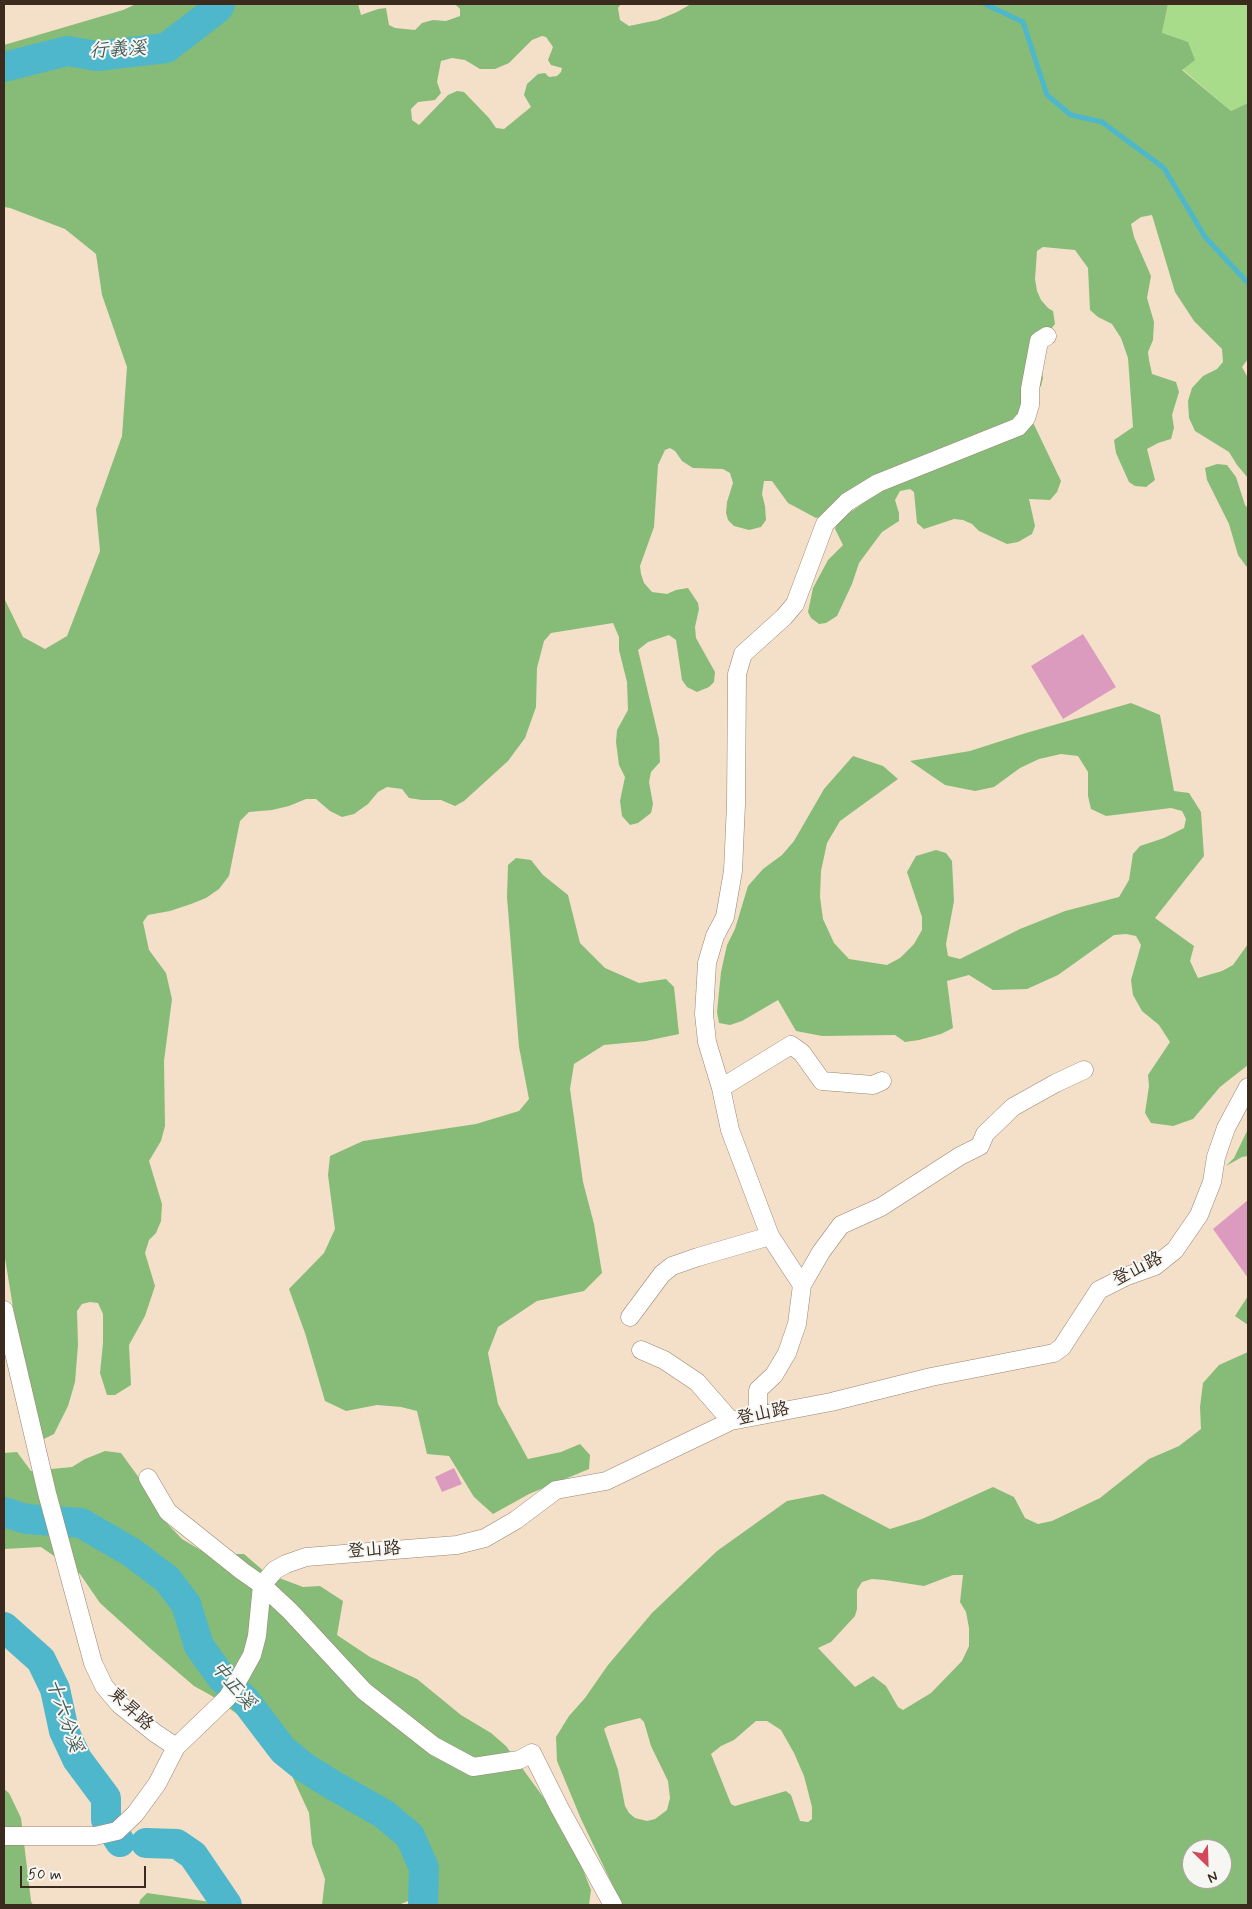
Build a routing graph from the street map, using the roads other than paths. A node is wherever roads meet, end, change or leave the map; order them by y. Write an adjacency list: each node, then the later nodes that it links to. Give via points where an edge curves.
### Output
1 (1047, 336): 5 (street, via 1039,341 1030,405 1026,418 1018,427 878,483 847,502 825,524 795,604 743,654 737,674 733,871 725,917 707,963 704,1014 707,1042)
2 (1084, 1070): 7 (street, via 1013,1107 985,1134 980,1146 882,1208 841,1226)
3 (882, 1081): 5 (street, via 873,1085 822,1081 802,1053 791,1045)
4 (1248, 1087): 11 (street, 登山路, via 1226,1128 1212,1182 1199,1215 1175,1250 1155,1266 1099,1290 1062,1347 1054,1354 930,1376 830,1402)
5 (722, 1088): 6 (street, via 730,1130)
6 (770, 1236): 7 (street); 9 (street, via 672,1266 662,1274)
7 (802, 1285): 11 (street, via 797,1324 787,1353 774,1375 758,1390)
8 (4, 1310): 15 (street, 東昇路, via 47,1493 93,1663 104,1686 119,1704)
9 (630, 1317)
10 (641, 1350): 12 (street, via 664,1360 697,1382)
11 (758, 1415): 12 (street, 登山路)
12 (731, 1421): 14 (street, 登山路, via 606,1481 556,1490 485,1538 457,1545 306,1557 275,1570)
13 (148, 1478): 14 (street, via 168,1512)
14 (262, 1585): 15 (street, via 252,1655 227,1698); 17 (street, via 364,1691 434,1746 474,1767 519,1760 532,1754)
15 (176, 1747): 16 (street, via 152,1791 117,1831 94,1836)
16 (4, 1836)
17 (613, 1905)

